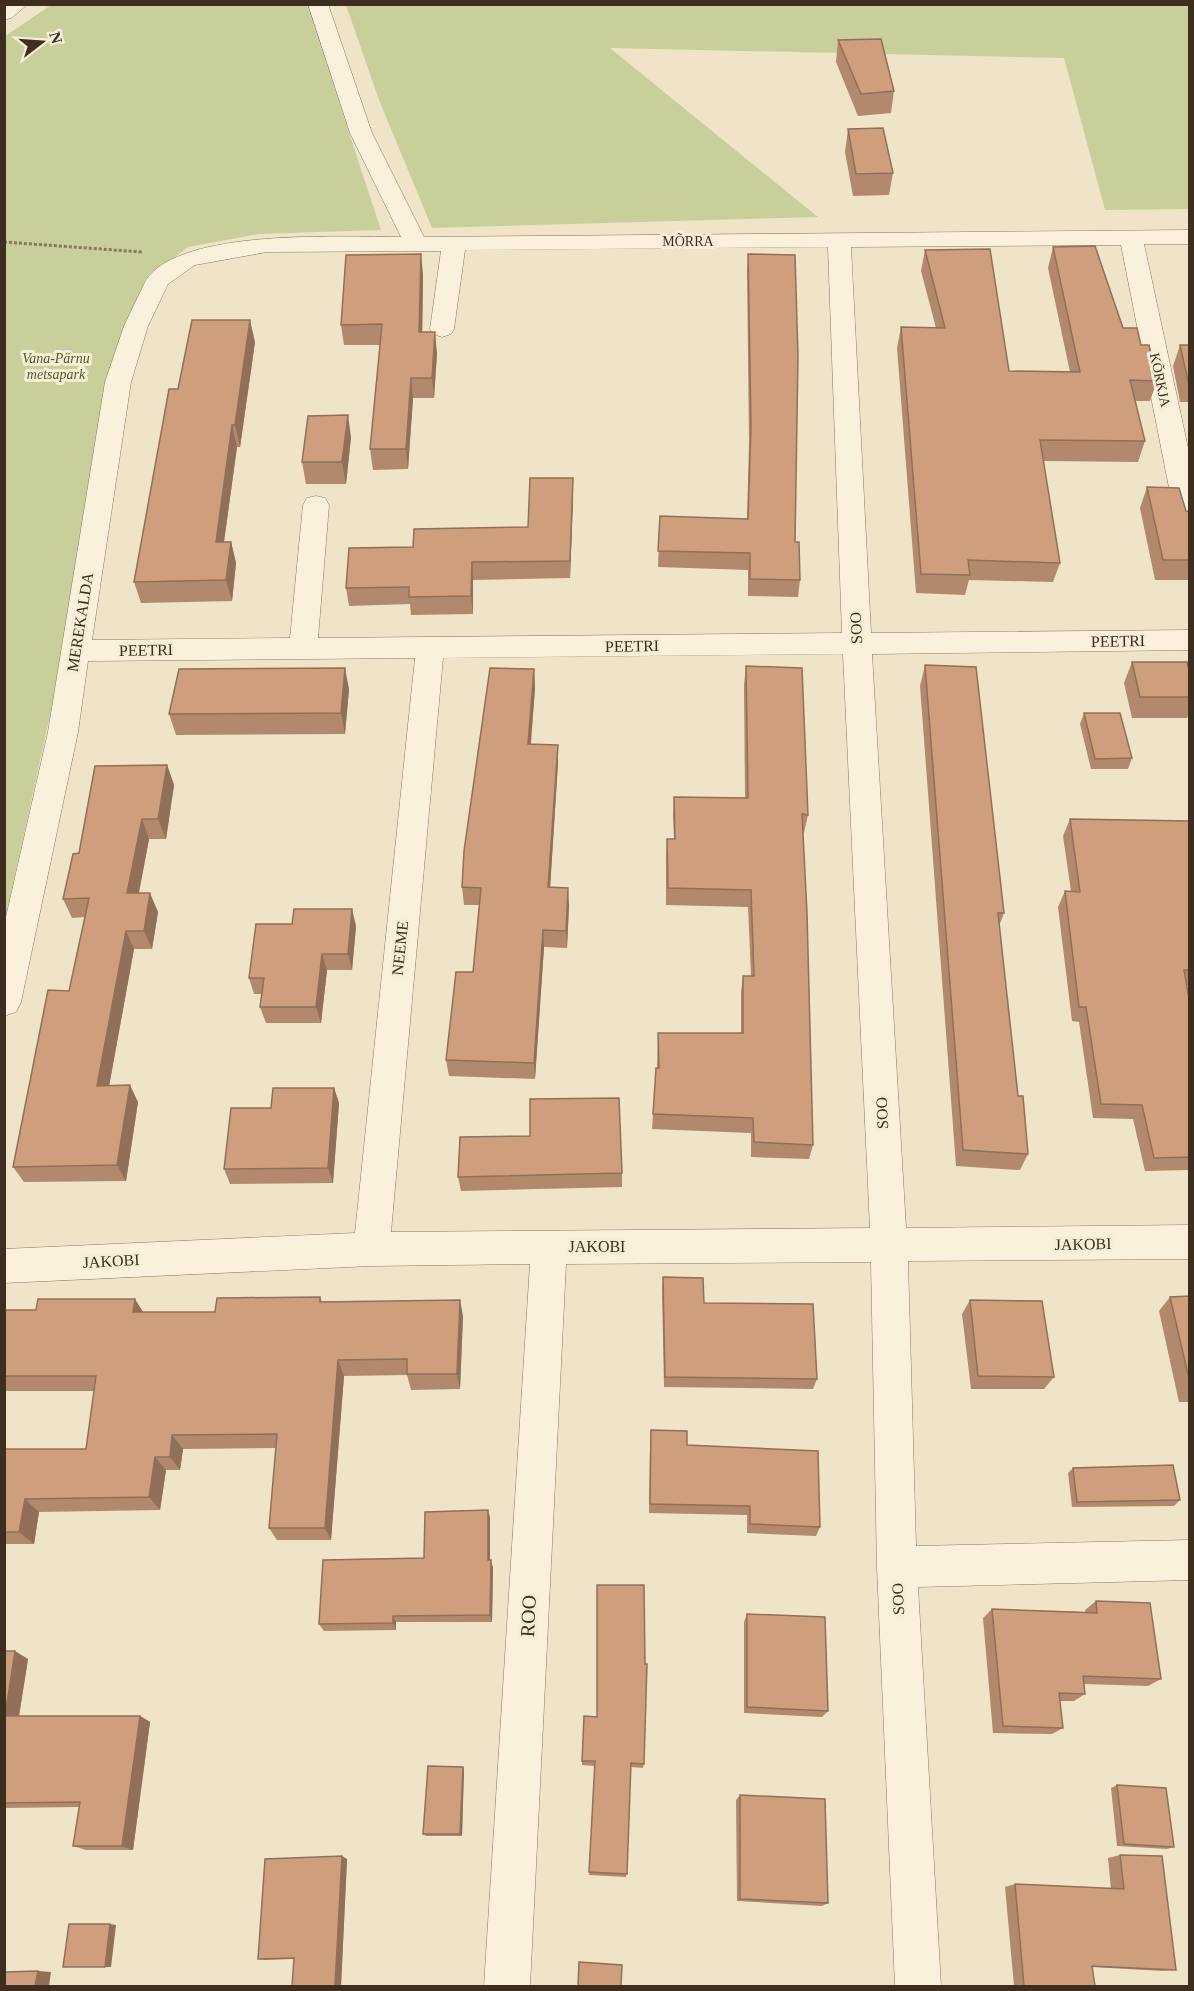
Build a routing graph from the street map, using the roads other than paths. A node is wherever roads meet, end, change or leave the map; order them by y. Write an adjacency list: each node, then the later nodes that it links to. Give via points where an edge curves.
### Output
1 (18, 4): 3 (street)
2 (318, 4): 8 (street, via 361,133)
3 (4, 14)
4 (1190, 237): 5 (street, MÕRRA)
5 (1131, 238): 6 (street, MÕRRA); 12 (street, KÕRKJA)
6 (839, 240): 7 (street, MÕRRA); 14 (street, SOO)
7 (454, 243): 8 (street, MÕRRA); 10 (street)
8 (416, 244): 9 (street, MÕRRA, via 267,245)
9 (187, 260): 17 (street, MEREKALDA, via 158,280 136,326 118,382)
10 (442, 329)
11 (316, 505): 16 (street)
12 (1190, 523)
13 (1190, 640): 14 (street, PEETRI)
14 (857, 644): 15 (street, PEETRI); 21 (street, SOO)
15 (430, 648): 16 (street, PEETRI); 22 (street, NEEME)
16 (303, 649): 17 (street, PEETRI)
17 (75, 651): 18 (street, MEREKALDA, via 63,732)
18 (4, 1002)
19 (1190, 1242): 21 (street, JAKOBI)
20 (549, 1246): 21 (street, JAKOBI); 22 (street, JAKOBI); 26 (street, ROO)
21 (889, 1246): 25 (street, SOO)
22 (371, 1249): 23 (street, JAKOBI)
23 (4, 1266)
24 (1190, 1560): 25 (street)
25 (897, 1567): 27 (street, SOO)
26 (507, 1986)
27 (918, 1986)

